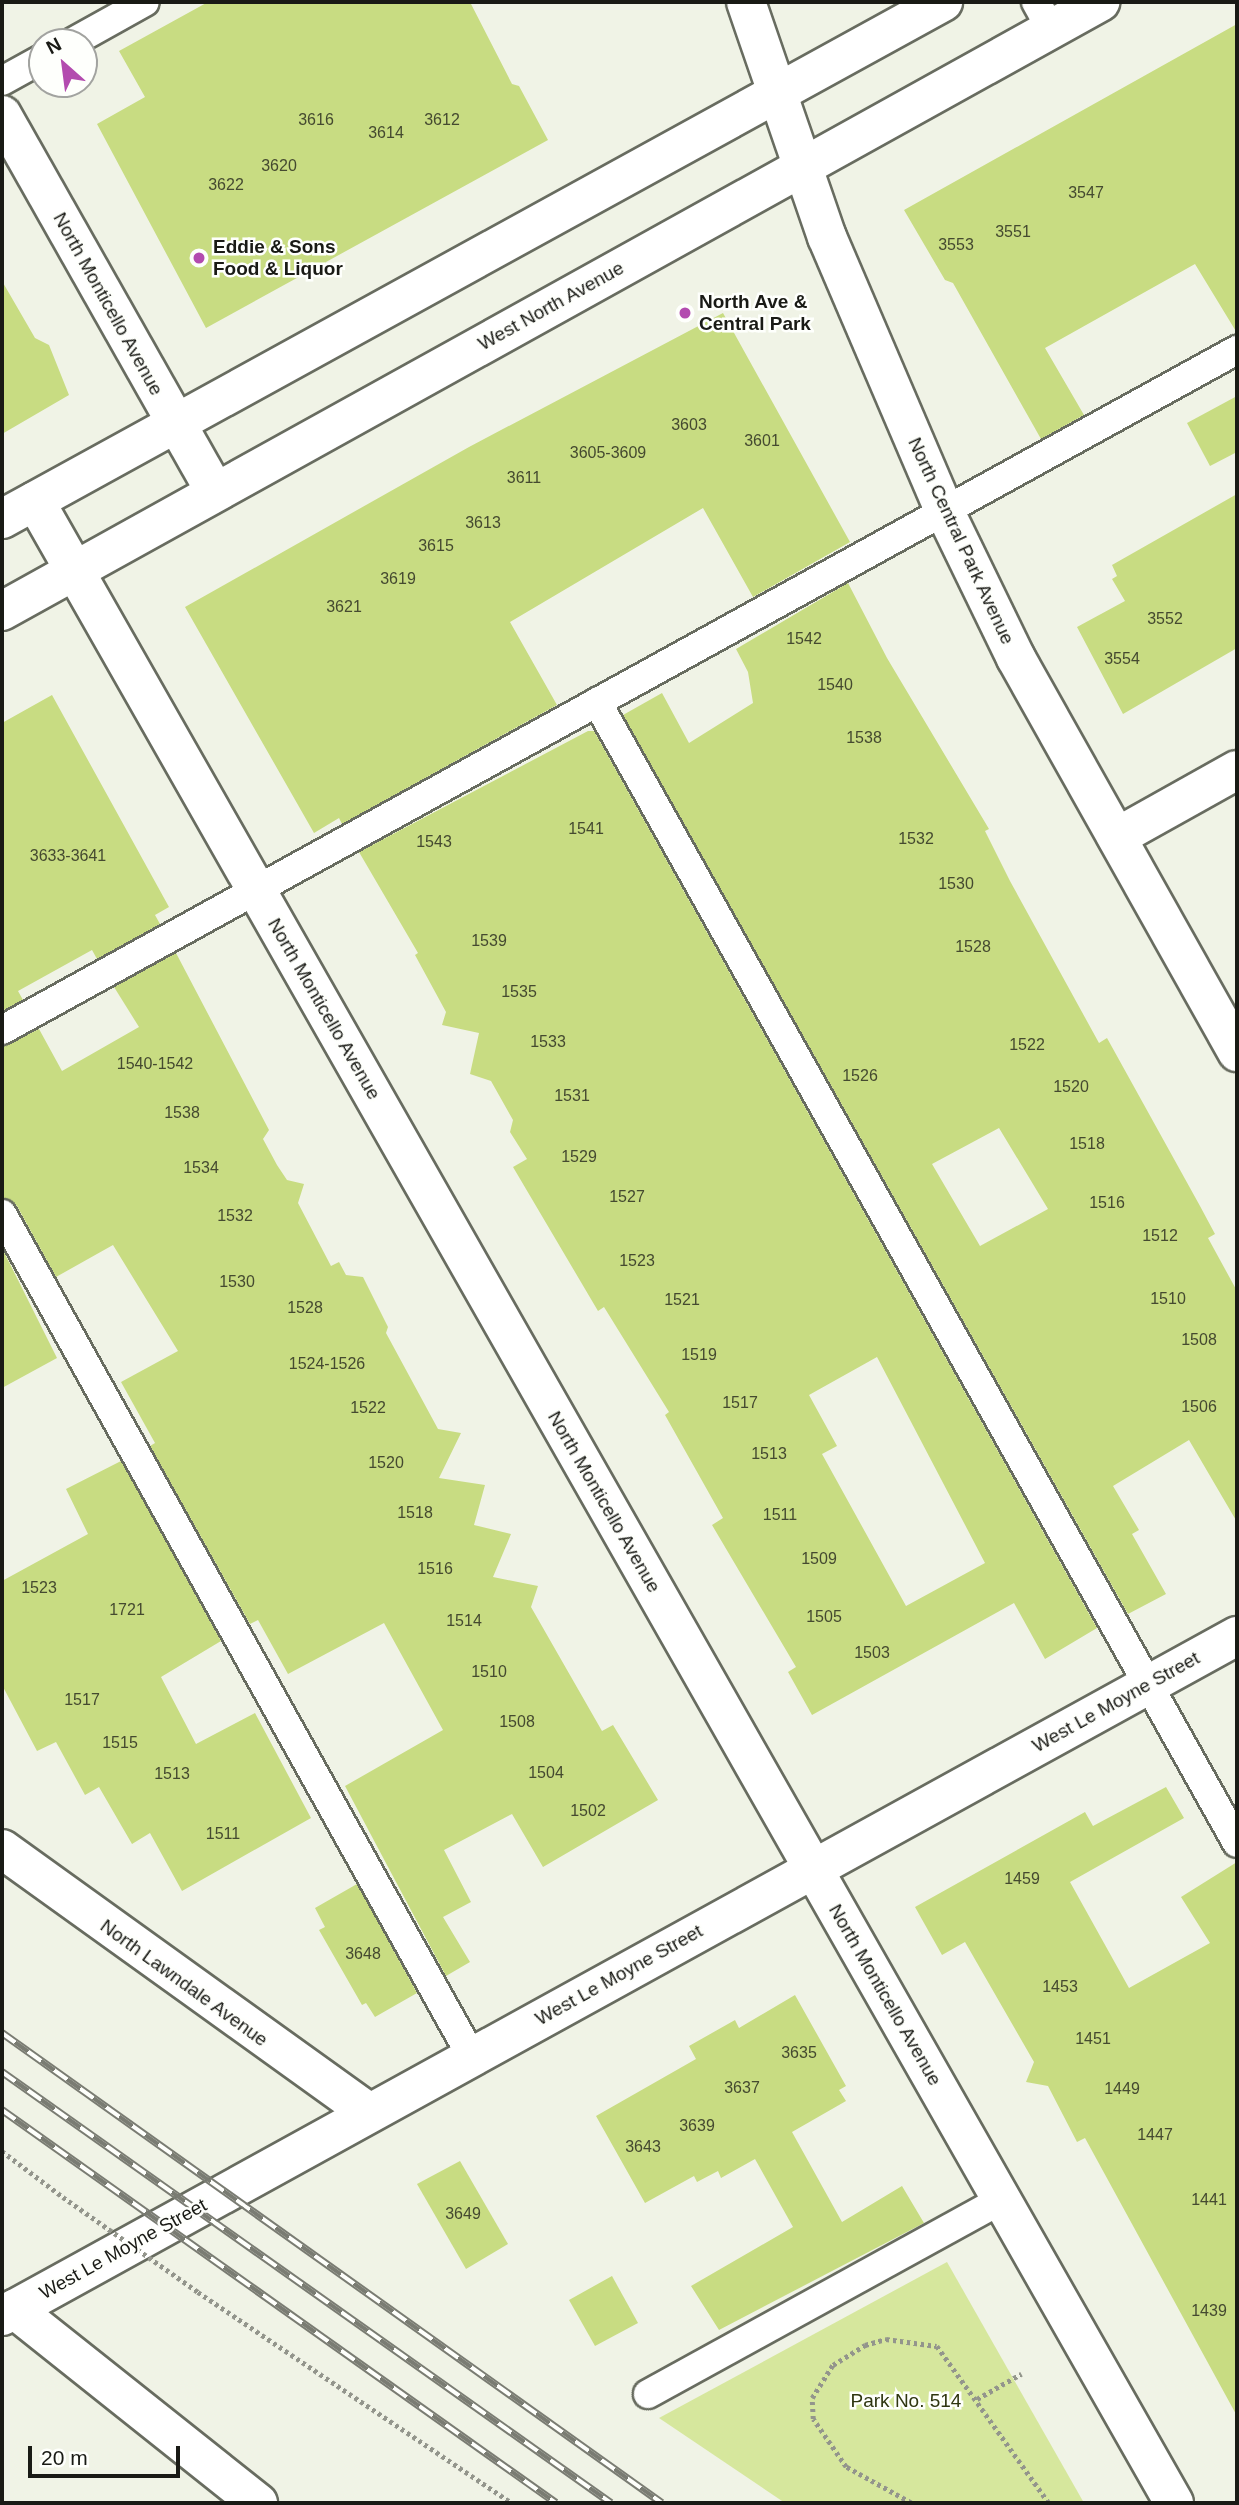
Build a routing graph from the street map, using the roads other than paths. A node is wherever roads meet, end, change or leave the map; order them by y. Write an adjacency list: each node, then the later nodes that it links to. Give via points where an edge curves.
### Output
1 (145, 2): 6 (lane)
2 (746, 2): 9 (street, North Central Park Avenue)
3 (943, 2): 9 (street)
4 (1100, 2): 5 (street, West North Avenue)
5 (1044, 15): 11 (street, West North Avenue)
6 (98, 28)
7 (28, 67): 8 (lane)
8 (2, 81)
9 (779, 92): 11 (street, North Central Park Avenue); 13 (street)
10 (2, 115): 13 (street, North Monticello Avenue)
11 (804, 166): 14 (street, West North Avenue); 16 (street, North Central Park Avenue, via 827,237)
12 (1237, 350): 16 (lane)
13 (176, 424): 14 (street, North Monticello Avenue); 15 (street)
14 (215, 492): 18 (street, West North Avenue)
15 (35, 501): 17 (street); 18 (street, North Monticello Avenue)
16 (945, 512): 20 (lane); 22 (street, North Central Park Avenue, via 1016,658)
17 (2, 519)
18 (75, 571): 19 (street, West North Avenue); 23 (street, North Monticello Avenue)
19 (2, 611)
20 (597, 702): 23 (lane); 28 (lane)
21 (1237, 770): 22 (street)
22 (1116, 837): 25 (street, North Central Park Avenue)
23 (256, 890): 24 (lane); 31 (street, North Monticello Avenue)
24 (2, 1030)
25 (1237, 1052)
26 (2, 1214): 32 (lane)
27 (1237, 1636): 28 (street, West Le Moyne Street)
28 (1148, 1685): 29 (lane); 31 (street, West Le Moyne Street)
29 (1237, 1843)
30 (2, 1849): 33 (street, North Lawndale Avenue)
31 (813, 1869): 32 (street, West Le Moyne Street); 34 (street, North Monticello Avenue)
32 (472, 2057): 33 (street, West Le Moyne Street)
33 (369, 2113): 35 (street, West Le Moyne Street)
34 (1001, 2200): 36 (lane); 38 (street, North Monticello Avenue)
35 (8, 2312): 37 (street)
36 (648, 2394)
37 (258, 2503)
38 (1174, 2503)

